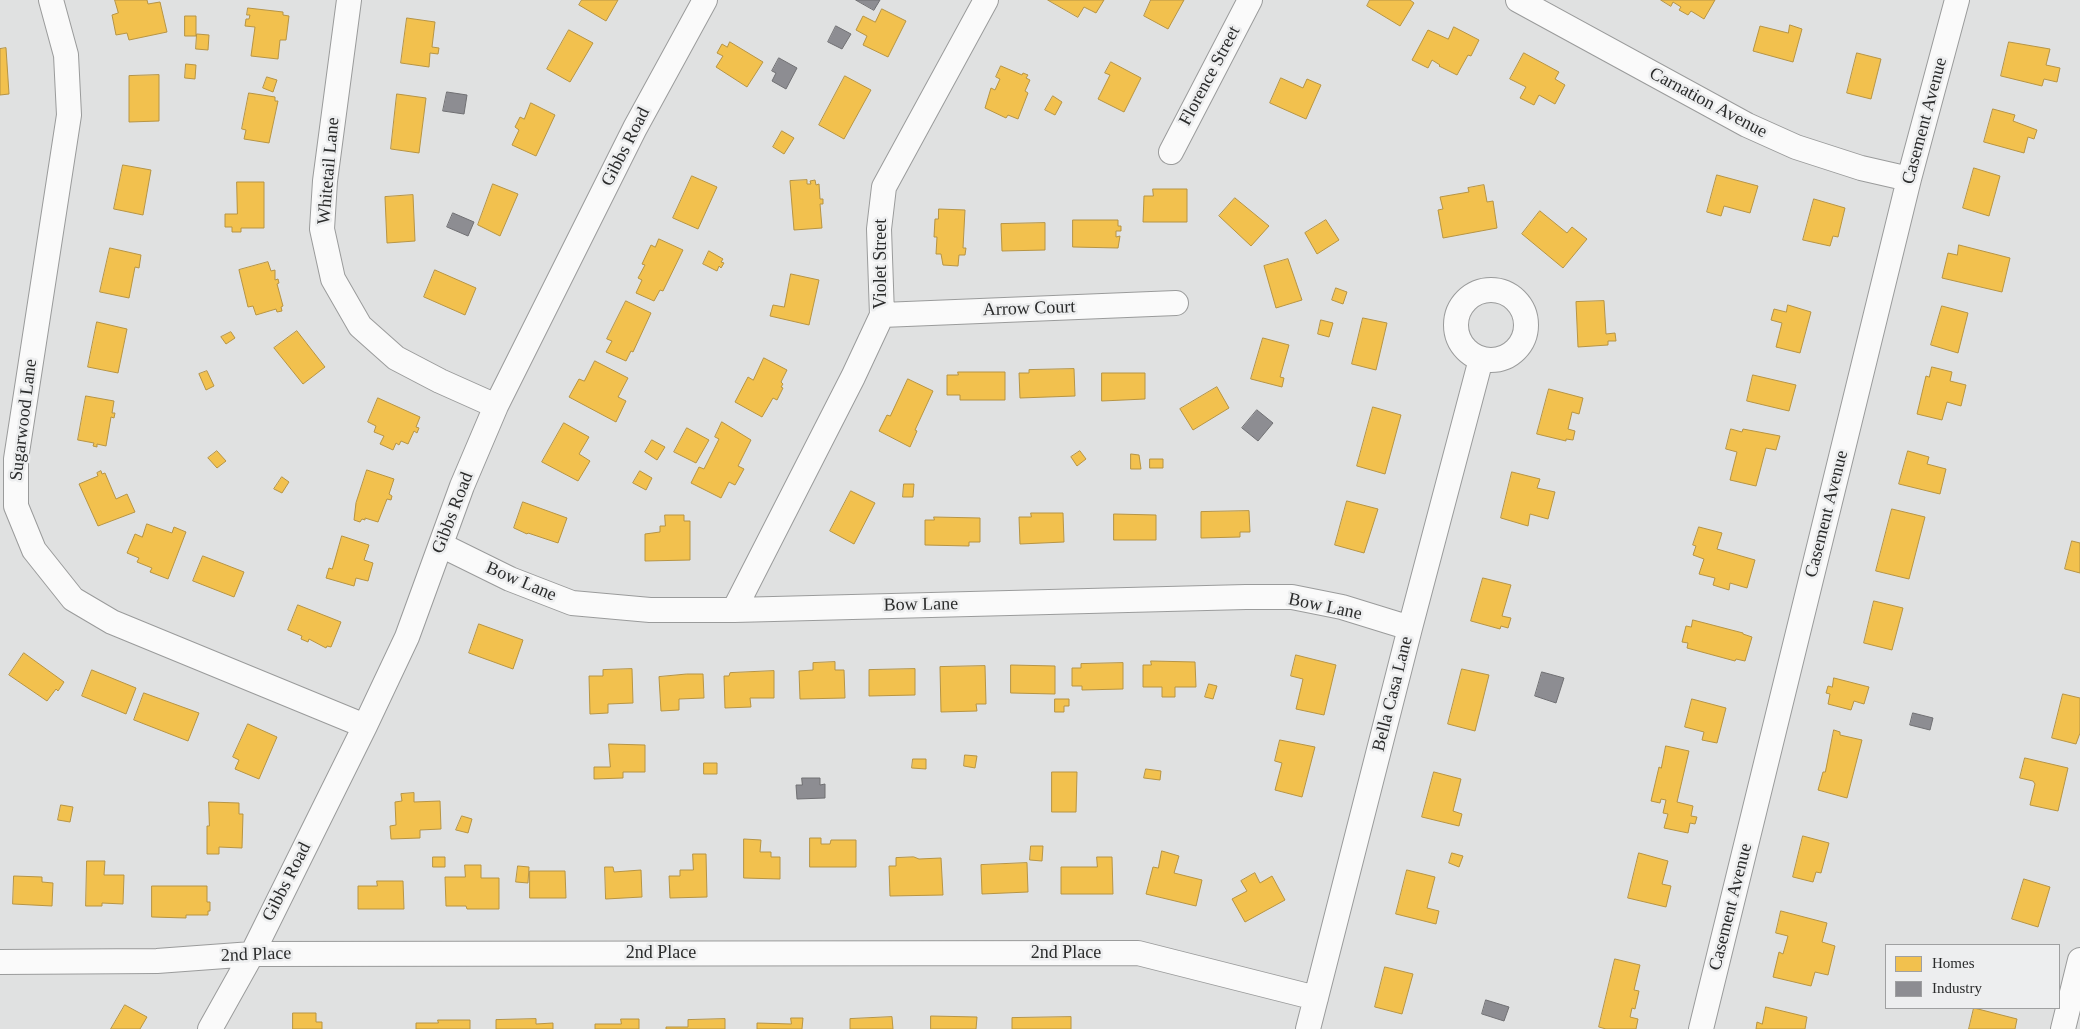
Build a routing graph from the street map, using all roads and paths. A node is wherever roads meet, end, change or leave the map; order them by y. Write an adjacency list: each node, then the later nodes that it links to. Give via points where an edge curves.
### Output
1 (51, 0): 17 (street, Sugarwood Lane, via 66,55 69,115 16,459 16,506 34,550 73,599 112,622)
2 (349, 0): 13 (street, Whitetail Lane, via 325,181 322,228 333,279 360,326 396,358)
3 (705, 0): 13 (street, Gibbs Road, via 635,128)
4 (986, 0): 11 (street, Violet Street, via 884,187 879,229)
5 (1250, 0): 8 (street, Florence Street)
6 (1518, 0): 9 (street, Carnation Avenue, via 1747,125 1796,147)
7 (1956, 0): 9 (street, Casement Avenue)
8 (1170, 152)
9 (1909, 179): 24 (street, Casement Avenue)
10 (1176, 303): 11 (street, Arrow Court)
11 (882, 315): 15 (street, Violet Street)
12 (1482, 359): 16 (street, Bella Casa Lane)
13 (496, 406): 14 (street, Gibbs Road)
14 (440, 545): 15 (street, Bow Lane, via 510,579 572,603 650,610); 17 (street, Gibbs Road, via 407,637)
15 (734, 610): 16 (street, Bow Lane, via 1292,598 1342,607)
16 (1410, 628): 21 (street, Bella Casa Lane)
17 (365, 726): 18 (street, Gibbs Road)
18 (252, 954): 20 (street, 2nd Place, via 157,961); 21 (street, 2nd Place, via 1138,953); 22 (street, Gibbs Road)
19 (2080, 960): 25 (street)
20 (0, 962)
21 (1316, 998): 23 (street, Bella Casa Lane)
22 (210, 1029)
23 (1308, 1029)
24 (1701, 1029)
25 (2063, 1029)

